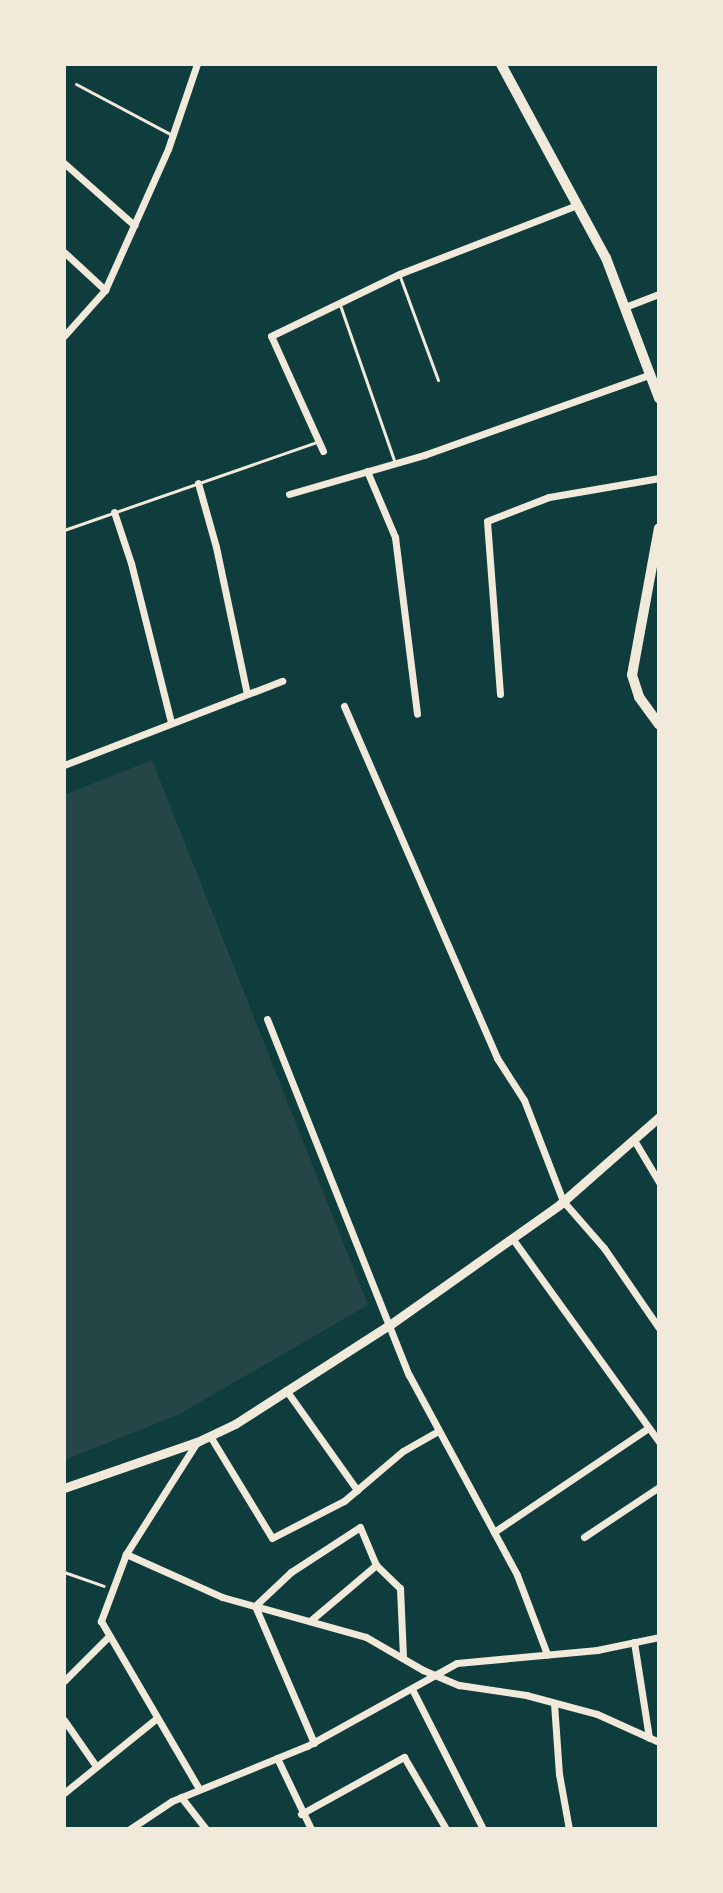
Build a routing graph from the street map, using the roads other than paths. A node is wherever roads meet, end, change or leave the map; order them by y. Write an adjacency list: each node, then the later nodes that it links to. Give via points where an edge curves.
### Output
1 (197, 64): 4 (street)
2 (501, 64): 6 (main road)
3 (76, 84): 4 (lane)
4 (173, 135): 7 (street)
5 (64, 163): 7 (street)
6 (577, 205): 9 (street); 13 (main road)
7 (134, 225): 10 (street)
8 (64, 252): 10 (street)
9 (399, 274): 12 (street); 16 (lane)
10 (105, 290): 14 (street)
11 (659, 294): 13 (street)
12 (340, 305): 18 (street, via 271,336); 20 (lane)
13 (625, 307): 15 (main road)
14 (64, 336)
15 (652, 374): 17 (main road); 20 (street)
16 (438, 380)
17 (659, 398)
18 (318, 441): 19 (street); 23 (lane)
19 (323, 451)
20 (395, 463): 21 (street)
21 (367, 471): 24 (street); 32 (street, via 395,537)
22 (659, 478): 30 (street, via 549,497 487,521)
23 (198, 483): 25 (lane); 29 (street)
24 (289, 494)
25 (114, 512): 27 (lane); 33 (street)
26 (659, 528): 34 (main road, via 632,675 639,697)
27 (64, 530)
28 (282, 681): 29 (street)
29 (247, 694): 33 (street)
30 (500, 694)
31 (344, 706): 40 (street, via 497,1058 524,1100)
32 (417, 714)
33 (171, 722): 35 (street)
34 (659, 725)
35 (64, 765)
36 (267, 1019): 42 (street)
37 (659, 1117): 38 (street)
38 (634, 1140): 39 (street); 40 (street)
39 (659, 1182)
40 (563, 1201): 41 (street); 43 (street, via 604,1248)
41 (512, 1238): 42 (street); 45 (street)
42 (391, 1324): 44 (street); 46 (street, via 409,1375)
43 (659, 1328)
44 (286, 1390): 47 (street); 52 (street)
45 (648, 1428): 49 (street); 53 (street)
46 (438, 1431): 52 (street, via 403,1451); 53 (street)
47 (210, 1436): 48 (street); 52 (street, via 272,1538)
48 (197, 1442): 51 (street); 55 (street)
49 (659, 1442)
50 (659, 1487): 54 (street)
51 (64, 1488)
52 (357, 1490)
53 (494, 1532): 62 (street)
54 (584, 1537)
55 (126, 1554): 57 (street); 59 (street, via 101,1621)
56 (376, 1565): 57 (street, via 360,1527 291,1572); 58 (street); 63 (street, via 400,1588)
57 (255, 1606): 58 (street); 72 (street)
58 (310, 1621): 63 (street, via 366,1637)
59 (109, 1636): 65 (street); 68 (street)
60 (659, 1637): 61 (street)
61 (634, 1642): 62 (street); 70 (street)
62 (547, 1654): 64 (street, via 457,1663)
63 (403, 1656): 64 (street)
64 (435, 1675): 66 (street); 67 (street, via 459,1685)
65 (64, 1681)
66 (412, 1689): 72 (street); 83 (street)
67 (554, 1703): 70 (street, via 597,1714); 84 (street)
68 (157, 1718): 74 (street); 75 (street)
69 (64, 1720): 74 (street)
70 (649, 1738): 71 (street)
71 (659, 1742)
72 (314, 1743): 73 (street)
73 (277, 1758): 75 (street); 78 (street)
74 (96, 1766): 76 (street)
75 (199, 1789): 77 (street)
76 (64, 1793)
77 (181, 1797): 79 (street); 80 (street)
78 (301, 1814): 81 (street); 82 (street, via 404,1757)
79 (130, 1829)
80 (206, 1829)
81 (311, 1829)
82 (446, 1829)
83 (483, 1829)
84 (569, 1829)

